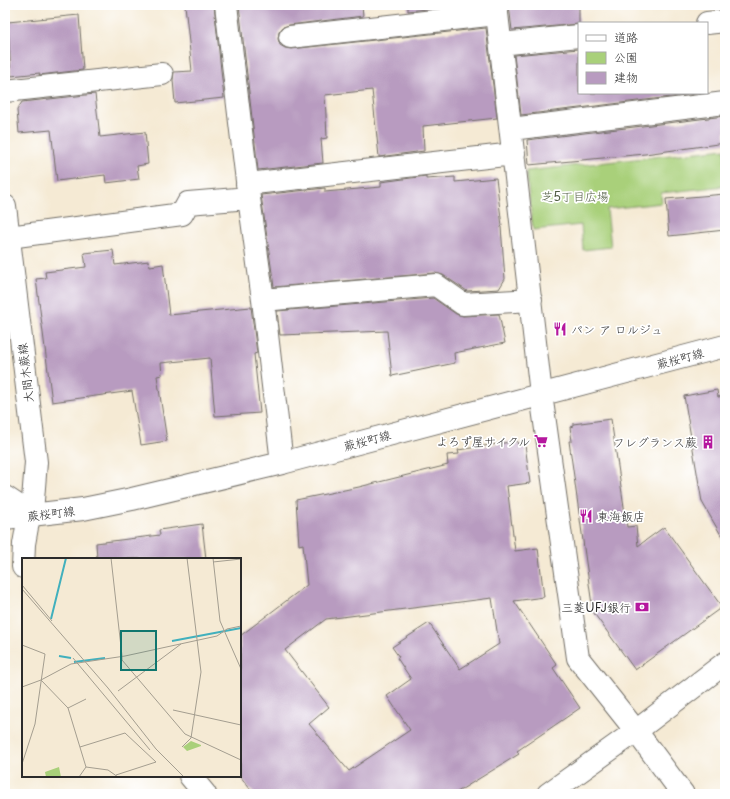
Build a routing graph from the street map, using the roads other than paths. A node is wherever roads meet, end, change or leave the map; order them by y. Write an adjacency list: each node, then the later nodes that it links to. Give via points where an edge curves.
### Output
1 (226, 5): 13 (street)
2 (497, 9): 6 (street); 7 (street)
3 (725, 21): 4 (street)
4 (708, 23)
5 (578, 36): 7 (street)
6 (290, 37)
7 (501, 44): 11 (street)
8 (162, 74): 9 (street)
9 (5, 91)
10 (725, 103): 11 (street)
11 (511, 129): 12 (street)
12 (514, 154): 13 (street); 17 (street)
13 (248, 191): 15 (street, via 188,203 182,214); 16 (street)
14 (5, 206): 15 (street, 大間木蕨線)
15 (9, 237): 22 (street, 大間木蕨線, via 36,462)
16 (263, 300): 17 (street, via 436,285 463,304); 20 (street)
17 (531, 300): 19 (street)
18 (725, 346): 19 (street, 蕨桜町線)
19 (541, 394): 20 (street, 蕨桜町線); 26 (street, via 578,658)
20 (282, 463): 22 (street, 蕨桜町線, via 125,501)
21 (5, 497): 22 (street)
22 (29, 516): 23 (street, 蕨桜町線); 24 (street, 大間木蕨線)
23 (5, 518)
24 (23, 558)
25 (725, 663): 26 (street)
26 (636, 730): 29 (street); 30 (street)
27 (191, 777): 28 (street)
28 (205, 794)
29 (548, 794)
30 (683, 794)

